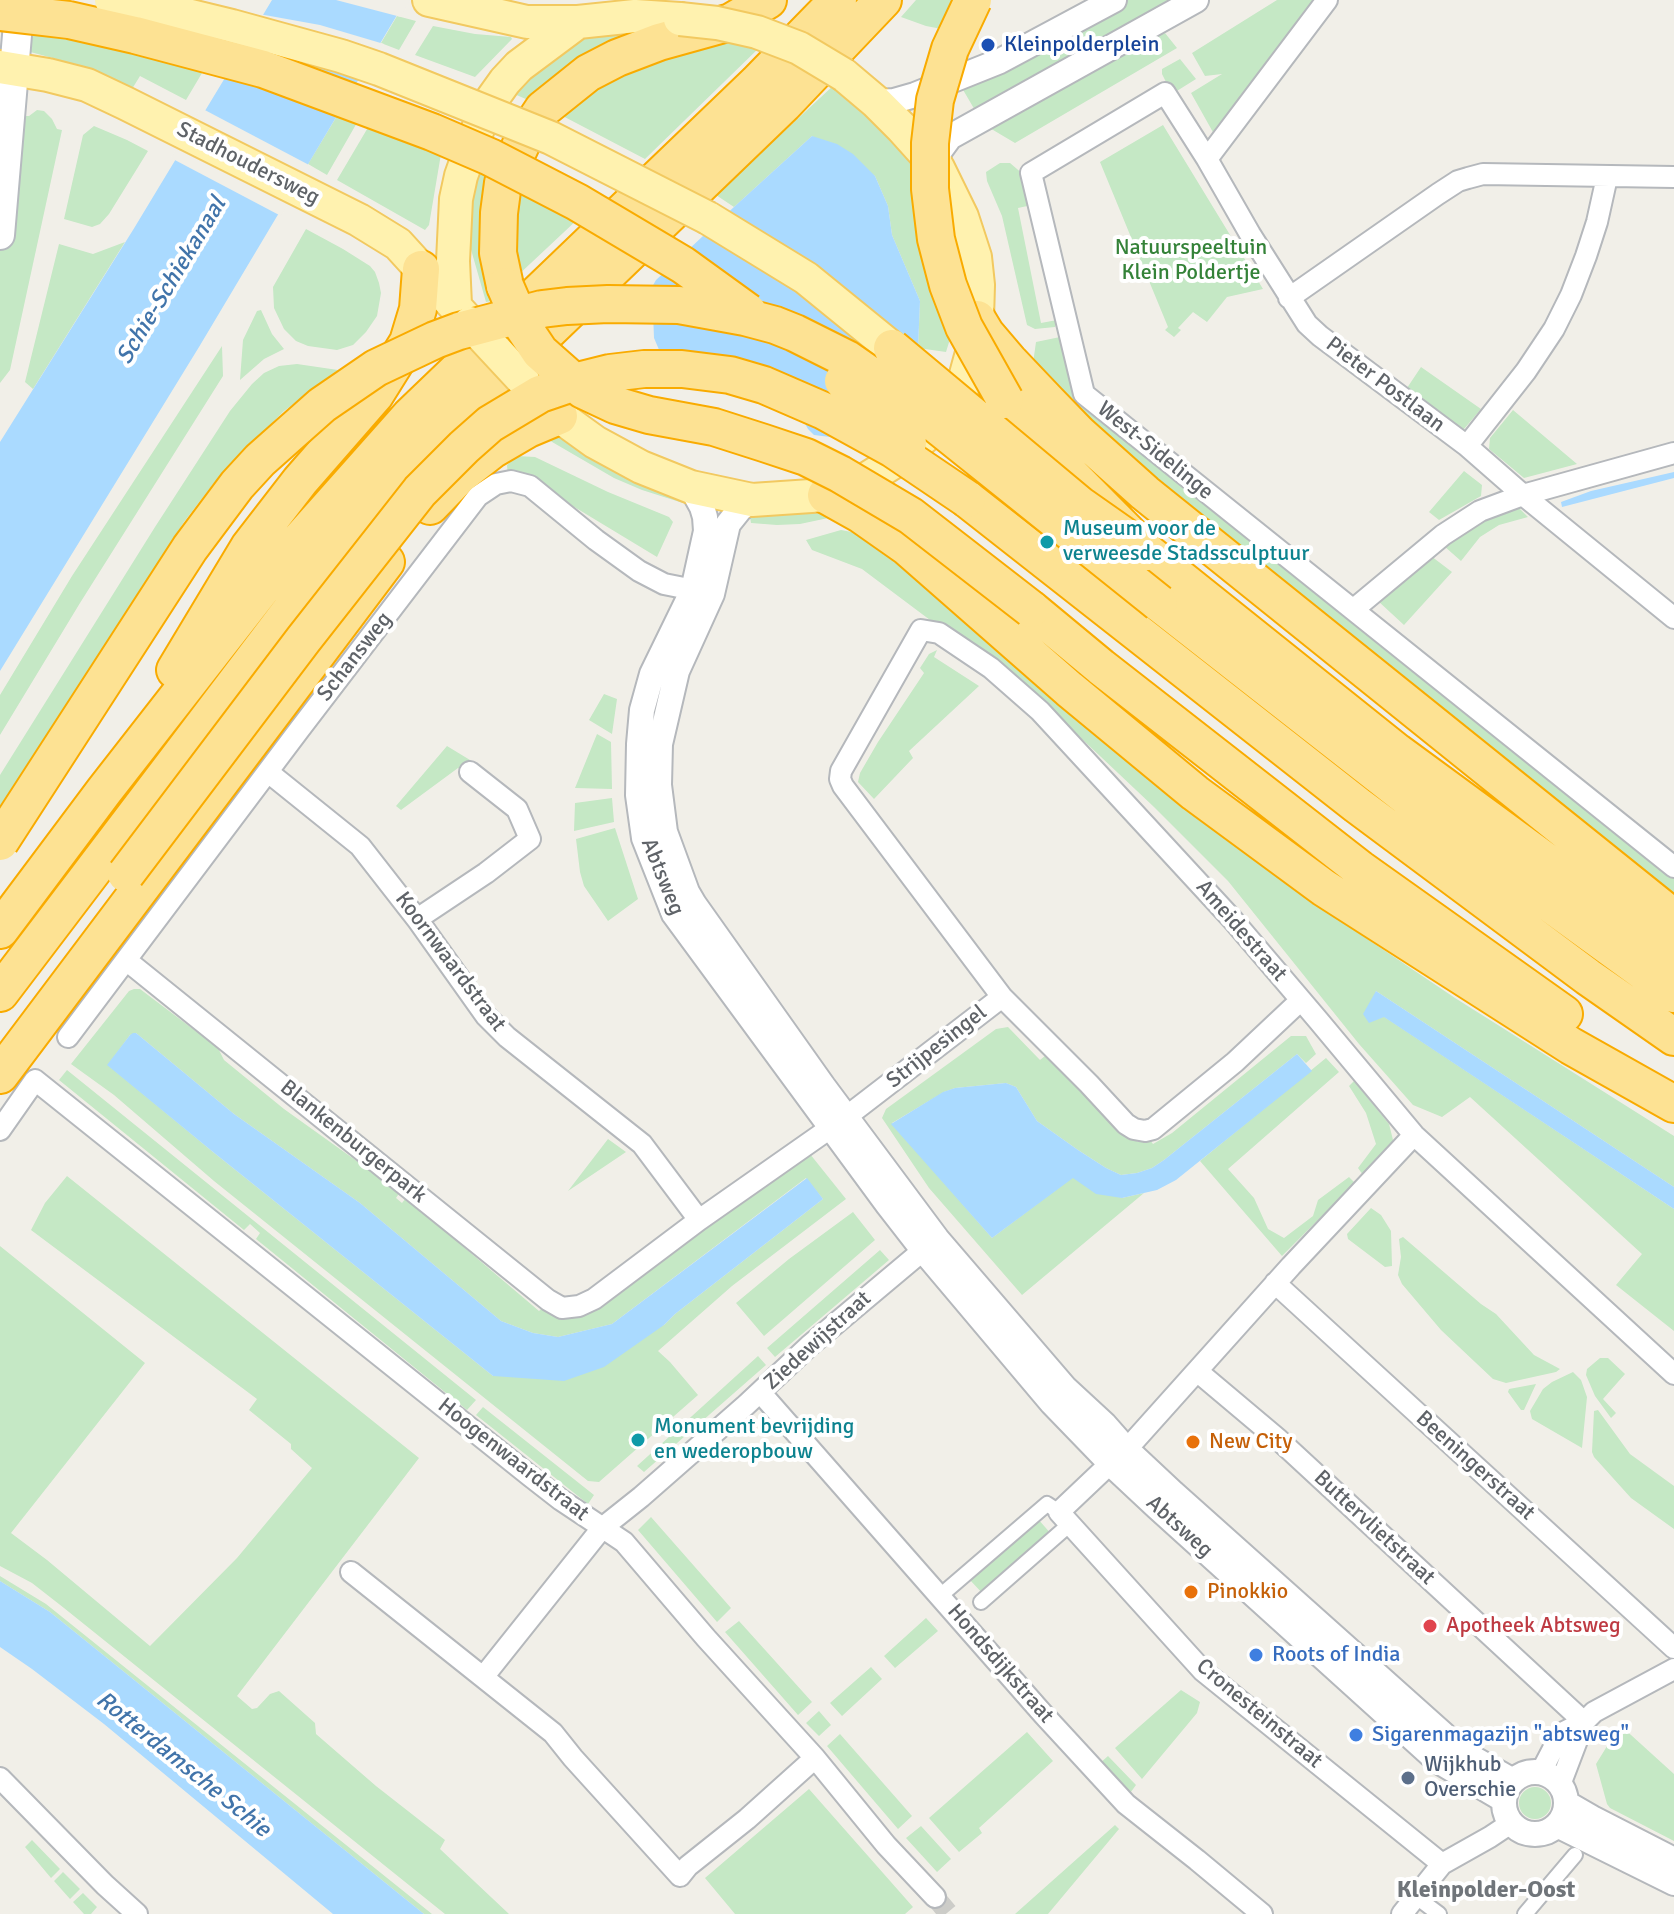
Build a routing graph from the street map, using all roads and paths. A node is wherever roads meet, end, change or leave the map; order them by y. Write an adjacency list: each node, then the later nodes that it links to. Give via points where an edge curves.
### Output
1 (20, 0): 14 (main road)
2 (111, 0): 26 (main road, bridge, via 341,56 538,133 720,225 806,278)
3 (429, 0): 13 (main road, via 527,22)
4 (768, 0): 58 (highway, bridge, via 731,22 673,38 588,73 543,109 525,136 503,183 498,253 505,286 540,352 583,390 615,405 714,427 806,457 911,516 1360,869)
5 (838, 0): 42 (highway, via 410,416 299,541)
6 (883, 0): 50 (highway, via 784,104 397,481 319,573)
7 (973, 0): 35 (highway, bridge, via 950,49 935,100 930,143 936,239 948,285 964,327 1005,400 1043,447)
8 (1114, 0): 16 (street, via 1000,61 915,95)
9 (1196, 0): 18 (street, via 950,137 939,152)
10 (1327, 0): 17 (street)
11 (659, 10): 13 (main road); 16 (main road, bridge, via 757,32 799,48)
12 (0, 12): 33 (highway, bridge, via 69,20 263,69 490,157 577,202 728,297 843,381)
13 (581, 12): 24 (main road, via 519,66 480,123 456,199 453,261)
14 (6, 68): 21 (main road); 22 (main road, Stadhoudersweg, via 87,85 125,103 359,220 398,244)
15 (1165, 93): 17 (street, Pieter Postlaan); 38 (street, West-Sidelinge, via 1031,173 1084,394)
16 (876, 102): 18 (main road)
17 (1207, 159): 23 (street, Pieter Postlaan)
18 (938, 168): 25 (main road, via 975,257)
19 (1607, 177): 20 (street); 23 (street, via 1483,174 1458,181); 28 (street, via 1586,256 1554,329)
20 (1674, 177)
21 (0, 235)
22 (421, 269): 24 (main road, Stadhoudersweg); 42 (highway, via 418,309 408,342 375,395 249,547)
23 (1289, 298): 28 (street, Pieter Postlaan, via 1320,336)
24 (463, 314): 27 (main road, bridge)
25 (977, 319): 31 (main road, via 962,389 931,431 868,478); 45 (highway, via 1047,401 1145,493)
26 (892, 348): 35 (highway, bridge, via 1068,495)
27 (559, 416): 30 (main road, via 641,467); 57 (highway, via 492,450 419,519)
28 (1467, 446): 32 (street, Pieter Postlaan)
29 (1674, 453): 32 (street)
30 (691, 487): 34 (main road); 37 (street, Abtsweg, via 706,531)
31 (826, 495): 34 (main road); 59 (highway, via 907,547 1195,793 1324,888 1571,1046)
32 (1523, 495): 38 (street, via 1480,511 1443,535); 39 (street, Pieter Postlaan)
33 (967, 499): 55 (highway, via 1357,805); 56 (highway, bridge, via 824,411 730,375 644,369 596,376 540,394 490,424 420,491)
34 (752, 500): 37 (street, Abtsweg, via 728,524)
35 (1147, 552): 36 (highway)
36 (1171, 591): 43 (highway, bridge, via 847,359 795,333 679,305 542,309 459,331 376,368 322,405 260,460 190,548); 48 (highway); 51 (highway, via 1454,834)
37 (703, 592): 40 (street, Schansweg, via 664,584 639,571 530,486 496,484 478,496); 60 (street, Abtsweg, via 652,674 642,710 638,795 644,838 674,914)
38 (1354, 609): 44 (street, West-Sidelinge)
39 (1674, 618)
40 (268, 772): 46 (street, Koornwaardstraat, via 360,846); 49 (street, Schansweg)
41 (470, 772): 46 (street, via 517,809 530,839)
42 (104, 791): 47 (highway)
43 (0, 842)
44 (1674, 867)
45 (1674, 918)
46 (417, 919): 63 (street, Koornwaardstraat, via 486,1016 642,1144)
47 (0, 930)
48 (1674, 955)
49 (126, 960): 54 (street, Schansweg); 66 (street, Blankenburgerpark, via 548,1300 562,1308)
50 (0, 993)
51 (1674, 994)
52 (1002, 997): 53 (street, Strijpesingel, via 1126,1124 1145,1131 1235,1062); 53 (street, Ameidestraat, via 840,779 921,630 939,633 991,668 1040,711); 60 (street, Strijpesingel)
53 (1301, 1000): 62 (street, Ameidestraat)
54 (68, 1037)
55 (1674, 1037)
56 (0, 1042)
57 (18, 1078): 61 (street); 72 (street, Hoogenwaardstraat)
58 (1674, 1090)
59 (1674, 1104)
60 (839, 1122): 63 (street, Strijpesingel); 64 (street, Abtsweg)
61 (0, 1130)
62 (1414, 1135): 65 (street); 68 (street, Ameidestraat)
63 (699, 1220): 66 (street, Strijpesingel)
64 (930, 1245): 69 (street, Ziedewijstraat); 70 (street, Abtsweg, via 1052,1403)
65 (1275, 1283): 67 (street); 76 (street, Beeningerstraat)
66 (585, 1304)
67 (1197, 1371): 70 (street); 79 (street, Buttervlietstraat)
68 (1674, 1374)
69 (760, 1392): 72 (street, Ziedewijstraat); 74 (street, Hondsdijkstraat)
70 (1118, 1457): 71 (street); 83 (street, Abtsweg, via 1438,1761)
71 (1064, 1518): 74 (street, via 1047,1504); 75 (street); 86 (street, Cronesteinstraat, via 1203,1671)
72 (602, 1528): 78 (street, Ziedewijstraat); 80 (street, Hoogenwaardstraat, via 624,1542)
73 (351, 1572): 78 (street)
74 (940, 1596): 91 (street, Hondsdijkstraat, via 1126,1804)
75 (981, 1602)
76 (1674, 1648)
77 (1674, 1669): 79 (street)
78 (484, 1676): 80 (street, via 553,1733 680,1876)
79 (1584, 1722): 82 (street)
80 (815, 1758): 89 (street, Hoogenwaardstraat)
81 (0, 1778): 90 (street)
82 (1556, 1796): 83 (street, via 1526,1773); 83 (street, Abtsweg, via 1544,1833 1519,1830); 85 (street); 87 (street)
83 (1509, 1801): 86 (street, via 1490,1837)
84 (1575, 1855): 94 (street)
85 (1674, 1860)
86 (1442, 1864): 88 (street)
87 (1674, 1883)
88 (1415, 1896): 92 (street); 93 (street)
89 (935, 1897)
90 (137, 1914)
91 (1262, 1914)
92 (1402, 1914)
93 (1439, 1914)
94 (1525, 1914)

